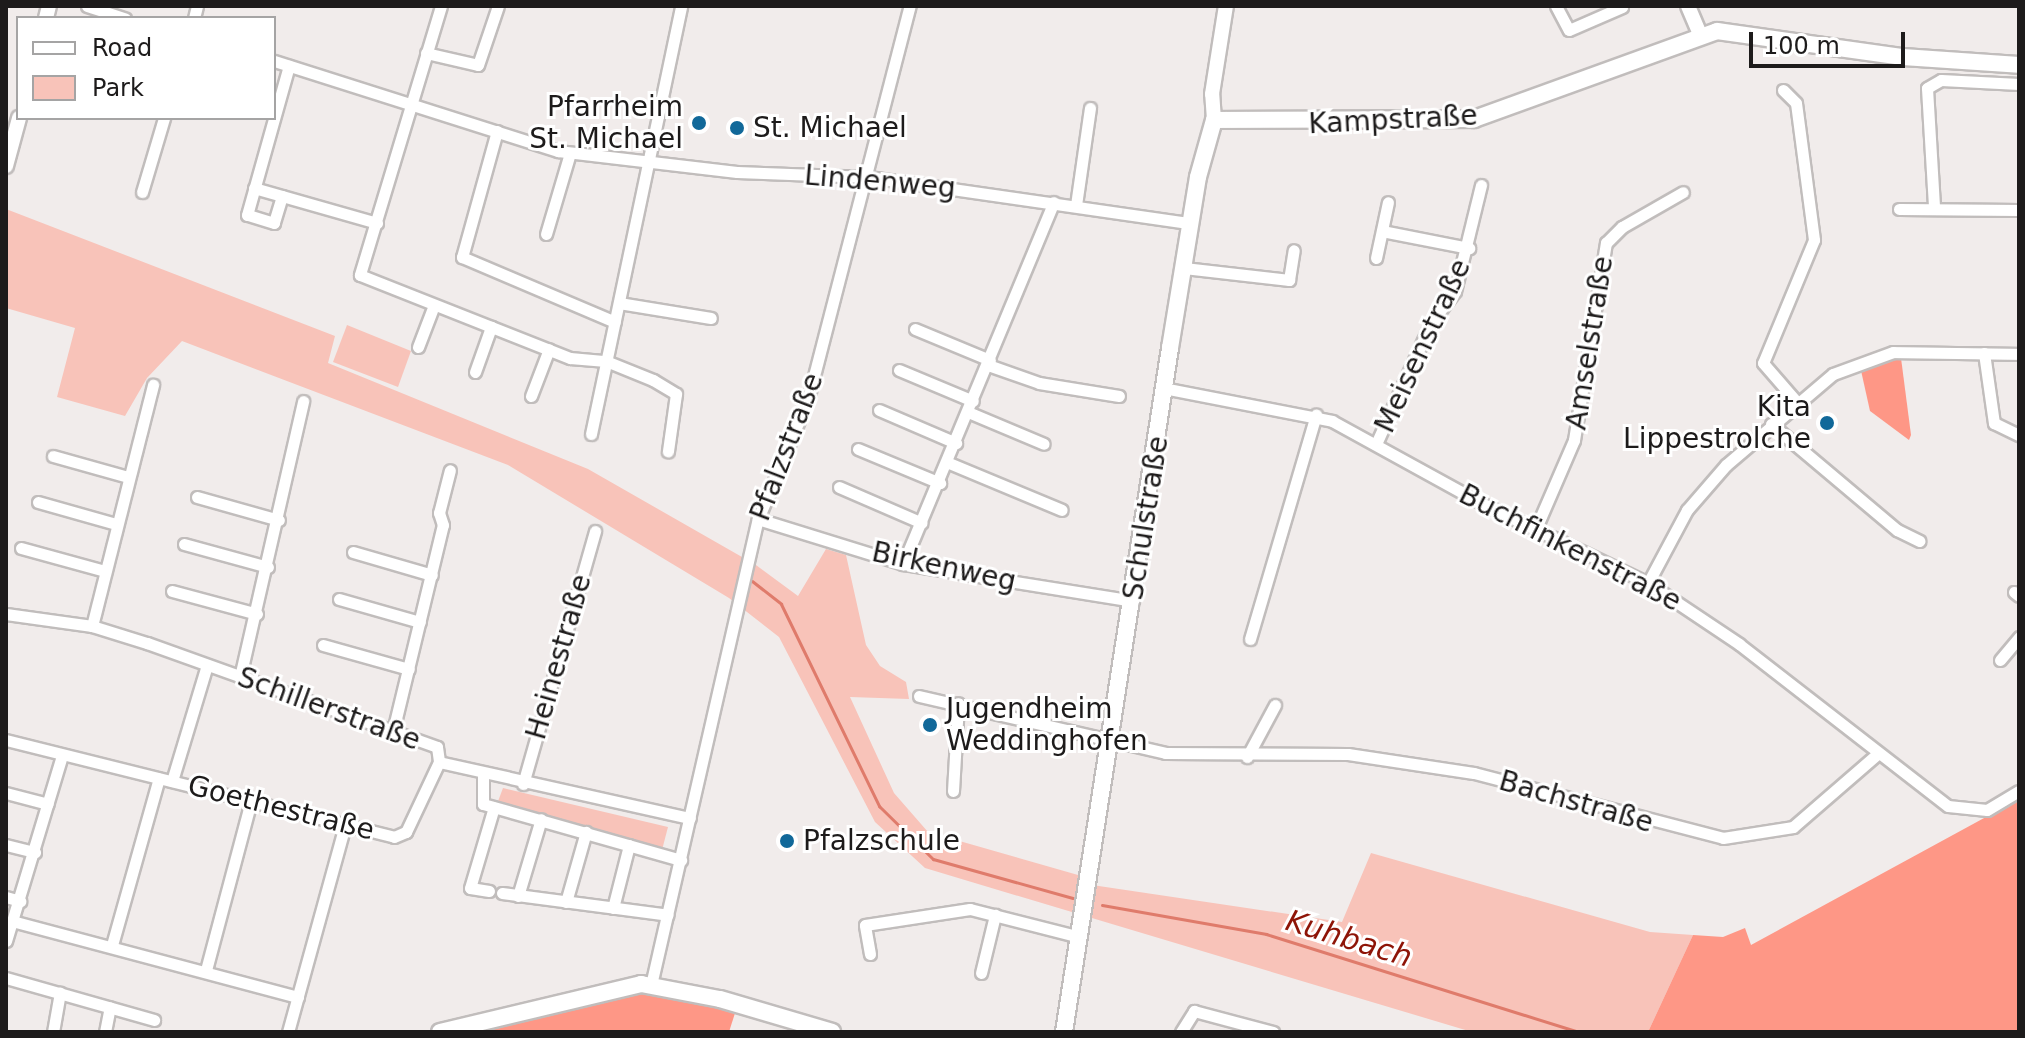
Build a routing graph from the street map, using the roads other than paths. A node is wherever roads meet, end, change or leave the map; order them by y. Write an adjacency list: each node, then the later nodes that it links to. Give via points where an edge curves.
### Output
1 (87, 6): 10 (street)
2 (441, 6): 12 (street)
3 (498, 6): 12 (street, via 478,65)
4 (681, 6): 27 (street)
5 (910, 6): 29 (street, Pfalzstraße)
6 (1226, 6): 24 (street, Schulstraße, via 1212,94)
7 (1556, 6): 9 (street, via 1569,30)
8 (1688, 6): 11 (street)
9 (1622, 7)
10 (119, 16)
11 (1700, 34): 14 (main road, Kampstraße, via 1744,31 1903,57); 24 (main road, Kampstraße, via 1537,101 1474,119)
12 (426, 53): 18 (street)
13 (276, 62): 15 (street, Lindenweg)
14 (2019, 65)
15 (289, 66): 18 (street, Lindenweg); 20 (street)
16 (2019, 84): 38 (street, via 1941,80 1927,88)
17 (1783, 90): 68 (street, via 1796,103 1814,240 1763,363)
18 (410, 106): 25 (street, Lindenweg); 41 (street)
19 (1090, 108): 37 (street)
20 (276, 111)
21 (18, 120): 28 (street)
22 (163, 120): 32 (street)
23 (274, 120): 31 (street)
24 (1214, 120): 42 (main road, Schulstraße)
25 (497, 131): 26 (street, Lindenweg); 52 (street, via 462,257)
26 (570, 153): 27 (street, Lindenweg); 44 (street)
27 (647, 163): 29 (street, Lindenweg); 49 (street)
28 (6, 166)
29 (869, 177): 35 (street, Lindenweg); 89 (street, Pfalzstraße, via 808,399)
30 (1481, 185): 45 (street, Meisenstraße)
31 (254, 188): 34 (street); 34 (street, via 247,215 274,223)
32 (142, 192)
33 (1683, 192): 93 (street, Amselstraße, via 1622,227 1606,243 1574,440)
34 (282, 196): 41 (street)
35 (1054, 202): 37 (street, Lindenweg); 60 (street)
36 (1388, 202): 43 (street)
37 (1076, 205): 42 (street, Lindenweg)
38 (1934, 206): 39 (street); 40 (street)
39 (1899, 209)
40 (2019, 210)
41 (377, 223): 50 (street, via 360,275)
42 (1190, 223): 48 (main road, Schulstraße)
43 (1382, 231): 45 (street, Meisenstraße); 47 (street)
44 (546, 234)
45 (1469, 248): 77 (street, Meisenstraße, via 1455,291 1431,323)
46 (1294, 250): 48 (street, via 1289,280)
47 (1376, 258)
48 (1184, 268): 64 (main road, Schulstraße)
49 (619, 303): 51 (street); 52 (street)
50 (434, 305): 53 (street); 55 (street)
51 (711, 318)
52 (615, 322): 59 (street)
53 (491, 327): 56 (street); 62 (street)
54 (915, 329): 60 (street)
55 (418, 347)
56 (549, 349): 59 (street); 65 (street)
57 (1984, 353): 58 (street); 68 (street, via 1873,355); 74 (street, via 1994,423)
58 (2019, 354)
59 (606, 361): 73 (street); 79 (street, via 676,394)
60 (989, 363): 66 (street, via 1039,383); 69 (street)
61 (899, 370): 69 (street)
62 (475, 372)
63 (153, 385): 83 (street)
64 (1168, 389): 71 (street, Buchfinkenstraße); 106 (main road, Schulstraße)
65 (531, 396)
66 (1119, 396)
67 (303, 401): 90 (street, via 285,461 289,480)
68 (1796, 401): 72 (street)
69 (971, 407): 75 (street); 76 (street)
70 (879, 410): 75 (street)
71 (1316, 415): 77 (street, Buchfinkenstraße); 112 (street)
72 (1771, 424): 95 (street, via 1897,530); 103 (street, via 1687,510)
73 (591, 434)
74 (2019, 435)
75 (956, 443): 81 (street)
76 (1044, 444)
77 (1376, 444): 93 (street, Buchfinkenstraße)
78 (858, 449): 84 (street)
79 (668, 451)
80 (53, 456): 83 (street)
81 (949, 463): 84 (street); 88 (street)
82 (450, 470): 102 (street)
83 (128, 477): 92 (street)
84 (940, 483): 91 (street)
85 (839, 487): 91 (street)
86 (197, 497): 90 (street)
87 (38, 502): 92 (street)
88 (1062, 510)
89 (758, 519): 99 (street, Birkenweg); 138 (street, Pfalzstraße)
90 (279, 520): 100 (street)
91 (922, 523): 99 (street)
92 (116, 524): 101 (street)
93 (1536, 528): 103 (street, Buchfinkenstraße)
94 (595, 531): 131 (street, Heinestraße)
95 (1920, 541)
96 (184, 544): 100 (street)
97 (21, 548): 101 (street)
98 (353, 552): 102 (street)
99 (903, 564): 106 (street, Birkenweg)
100 (268, 567): 108 (street)
101 (105, 571): 110 (street)
102 (432, 575): 109 (street)
103 (1648, 583): 125 (street, Buchfinkenstraße, via 1739,644)
104 (172, 591): 108 (street)
105 (339, 599): 109 (street)
106 (1133, 601): 123 (main road, Schulstraße)
107 (6, 614): 110 (street, Schillerstraße)
108 (257, 614): 117 (street)
109 (420, 622): 116 (street)
110 (92, 626): 115 (street, Schillerstraße)
111 (2019, 637): 114 (street)
112 (1250, 639)
113 (323, 645): 116 (street)
114 (2000, 660)
115 (207, 665): 117 (street, Schillerstraße); 130 (street, Schillerstraße)
116 (409, 669): 121 (street)
117 (240, 677): 121 (street, Schillerstraße)
118 (919, 696): 119 (street, Bachstraße)
119 (958, 703): 123 (street, Bachstraße, via 1034,718); 132 (street)
120 (1275, 705): 126 (street)
121 (393, 731): 127 (street, Schillerstraße, via 437,747)
122 (6, 740): 124 (street, Goethestraße)
123 (1111, 743): 126 (street, Bachstraße, via 1165,753); 156 (main road, Schulstraße)
124 (62, 755): 129 (street, Goethestraße); 136 (street)
125 (1876, 755): 126 (street, Bachstraße, via 1808,818 1777,833 1740,838 1682,831 1533,787 1416,763 1348,754); 133 (street, Buchfinkenstraße, via 1936,799 1974,811 2000,805)
126 (1247, 757)
127 (439, 762): 128 (street); 140 (street, Goethestraße, via 401,837)
128 (483, 775): 131 (street); 137 (street, via 479,799)
129 (159, 778): 130 (street, Goethestraße); 158 (street)
130 (172, 781): 135 (street, Goethestraße)
131 (523, 784): 138 (street)
132 (953, 791)
133 (2019, 791)
134 (6, 793): 136 (street)
135 (251, 801): 140 (street, Goethestraße); 160 (street)
136 (48, 804): 144 (street)
137 (494, 807): 139 (street); 146 (street, via 470,888)
138 (690, 818): 145 (street, Pfalzstraße)
139 (541, 819): 141 (street); 148 (street)
140 (345, 825): 165 (street)
141 (586, 832): 143 (street); 151 (street)
142 (6, 845): 144 (street)
143 (629, 845): 145 (street); 152 (street)
144 (35, 852): 150 (street)
145 (681, 860): 153 (street, Pfalzstraße)
146 (489, 891)
147 (502, 893): 148 (street)
148 (518, 896): 151 (street)
149 (6, 897): 150 (street)
150 (20, 901): 155 (street)
151 (566, 902): 152 (street)
152 (613, 908): 153 (street)
153 (668, 915): 163 (street, Pfalzstraße)
154 (995, 915): 156 (street); 159 (street, via 970,909 865,925); 161 (street)
155 (12, 921): 157 (street); 158 (street)
156 (1080, 937): 173 (main road, Schulstraße)
157 (6, 941)
158 (112, 945): 160 (street)
159 (870, 954)
160 (206, 970): 165 (street)
161 (981, 973)
162 (6, 978): 164 (street)
163 (651, 985): 171 (main road, via 606,989); 172 (main road)
164 (60, 993): 166 (street); 168 (street)
165 (298, 997): 170 (street)
166 (110, 1007): 167 (street); 169 (street)
167 (154, 1020)
168 (53, 1032)
169 (105, 1032)
170 (288, 1032)
171 (440, 1032)
172 (832, 1032)
173 (1064, 1032)
174 (1181, 1032): 175 (street, via 1194,1011)
175 (1273, 1032)

